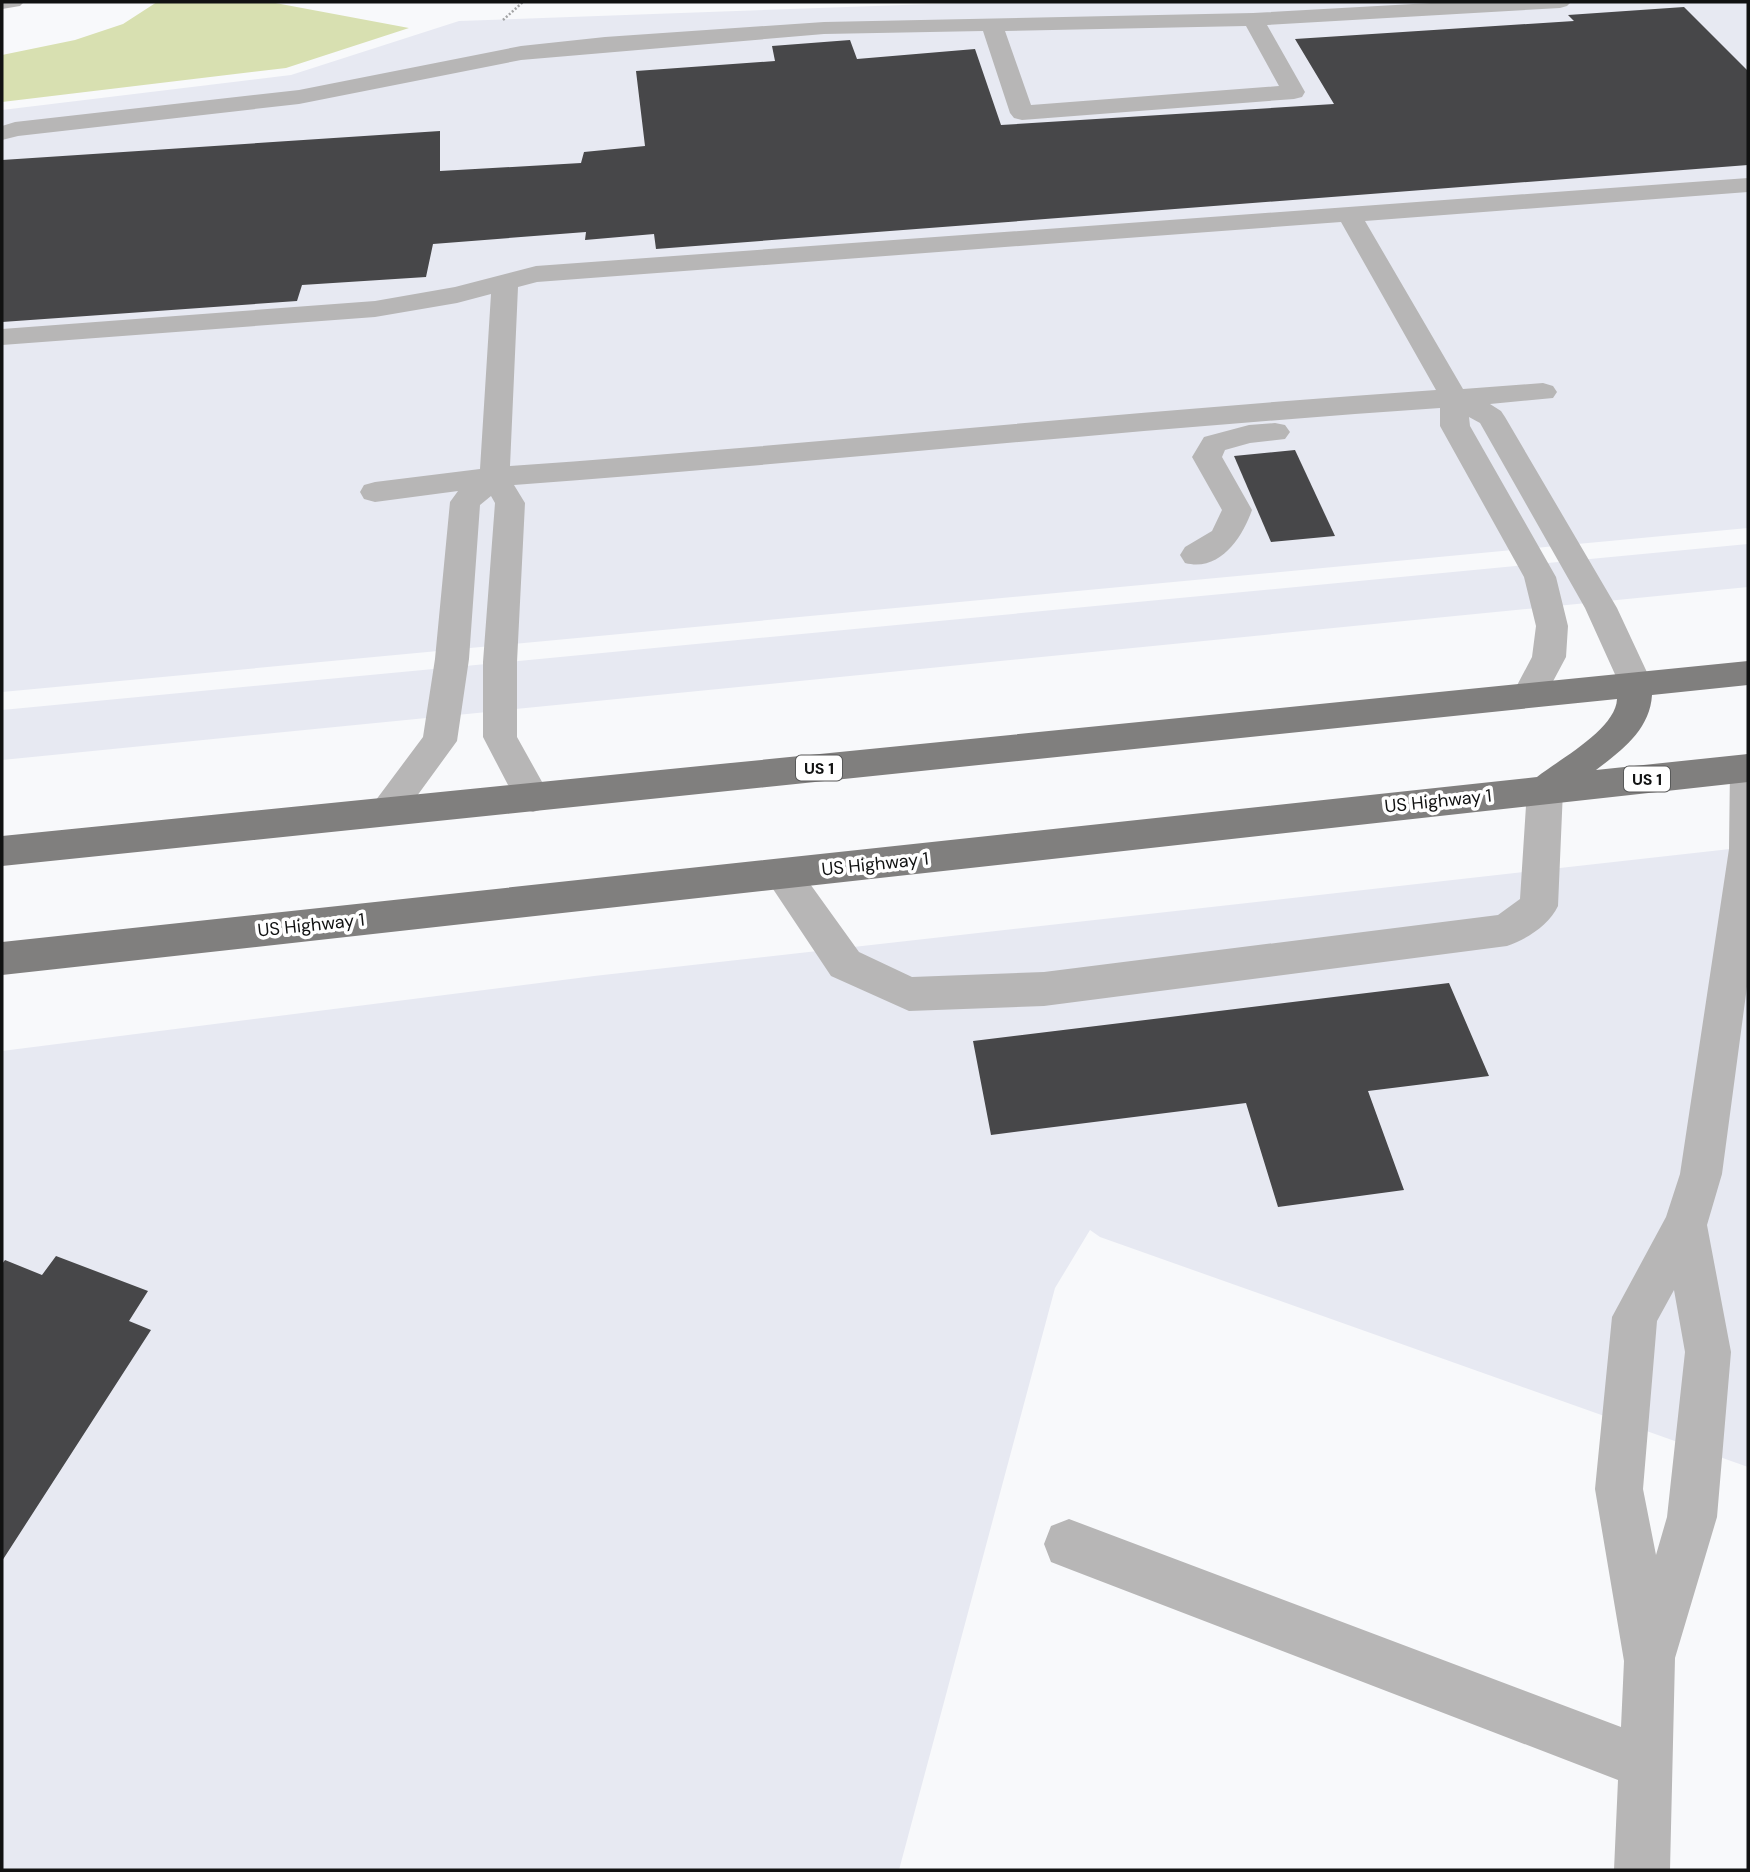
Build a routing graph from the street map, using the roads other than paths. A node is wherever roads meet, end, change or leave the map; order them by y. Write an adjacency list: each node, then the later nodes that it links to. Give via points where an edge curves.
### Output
1 (13, 2): 3 (street)
2 (1560, 2): 4 (street)
3 (2, 3)
4 (1253, 19): 5 (street); 5 (street, via 1294,92 1022,113)
5 (992, 25): 6 (street, via 824,28 521,53 299,96)
6 (2, 133)
7 (1748, 184): 8 (street)
8 (1349, 214): 9 (street, via 536,274); 12 (street)
9 (505, 282): 10 (street, via 374,309); 14 (street)
10 (2, 337)
11 (1543, 392): 12 (street)
12 (1454, 397): 14 (street); 18 (street, via 1491,417 1601,608); 19 (street, via 1454,426 1540,577 1552,626 1549,657)
13 (1364, 425): 16 (street, via 1249,434 1214,444 1207,457 1237,510 1221,544)
14 (494, 477): 15 (street); 22 (street, via 510,503 500,737); 23 (street, via 465,502 440,741)
15 (375, 492)
16 (1196, 555)
17 (1748, 673): 18 (main road, US 1)
18 (1635, 682): 19 (main road, US 1); 21 (main road, via 1634,708 1618,735)
19 (1530, 693): 22 (main road, US 1)
20 (1748, 768): 21 (main road, US Highway 1 / US 1); 25 (street)
21 (1545, 790): 26 (main road, US Highway 1 / US 1); 26 (street, via 1539,906 1507,930 1044,989 909,994 845,964)
22 (533, 797): 23 (main road, US 1)
23 (385, 812): 24 (main road, US 1)
24 (2, 851)
25 (1747, 856): 28 (street, via 1701,1174)
26 (782, 874): 27 (main road, US Highway 1 / US 1)
27 (2, 960)
28 (1685, 1225): 30 (street, via 1708,1352 1692,1517); 30 (street, via 1635,1317 1619,1489)
29 (1069, 1544): 31 (street)
30 (1650, 1661): 31 (street)
31 (1645, 1763): 32 (street)
32 (1642, 1870)

